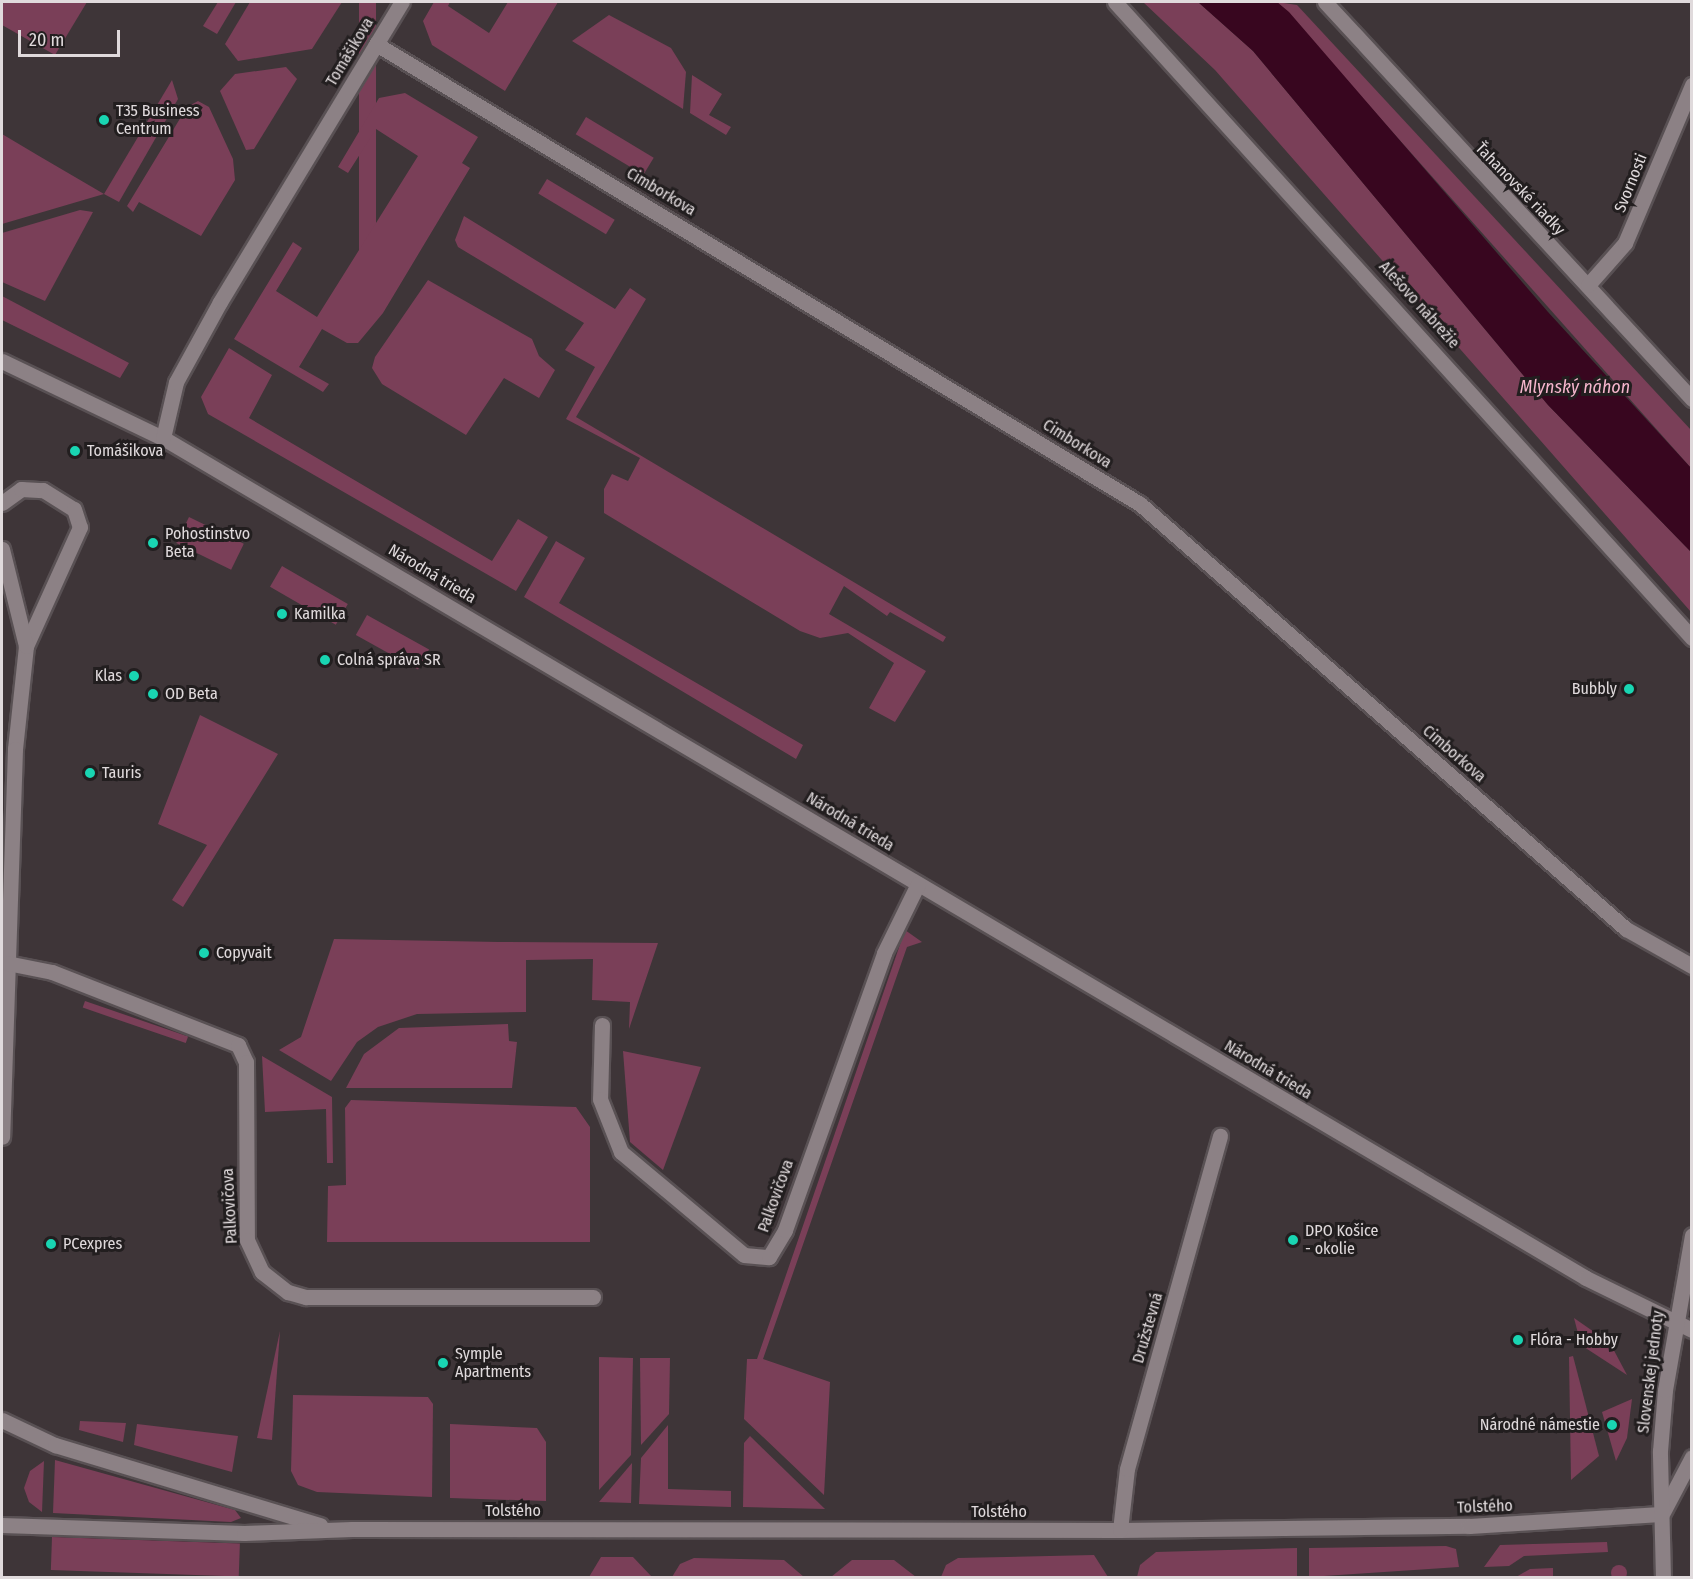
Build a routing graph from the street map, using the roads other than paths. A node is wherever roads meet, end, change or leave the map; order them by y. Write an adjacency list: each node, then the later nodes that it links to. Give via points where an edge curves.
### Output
1 (402, 2): 4 (street, Tomášikova)
2 (1115, 2): 12 (street, Alešovo nábrežie)
3 (1325, 2): 6 (street, Ťahanovské riadky, via 1450,142)
4 (376, 44): 9 (street, Tomášikova, via 176,382); 16 (street, Cimborkova, via 1140,504 1626,929)
5 (1692, 85): 6 (street, Svornosti, via 1625,243)
6 (1588, 285): 8 (street, Ťahanovské riadky)
7 (2, 361): 9 (street, Národná trieda)
8 (1692, 399)
9 (163, 438): 14 (street, Národná trieda)
10 (2, 503): 13 (street, via 21,489 43,490 65,501 79,518 78,536)
11 (2, 549): 13 (street)
12 (1692, 638)
13 (26, 646): 15 (street, via 15,749)
14 (918, 884): 17 (street, Palkovičova, via 884,952 784,1230 769,1257 744,1255 621,1152 600,1099); 22 (street, Národná trieda, via 1586,1278)
15 (8, 963): 19 (street); 21 (street, Palkovičova, via 52,972 238,1045 246,1062 247,1240 262,1272 288,1292 306,1297)
16 (1692, 966)
17 (602, 1025)
18 (1220, 1136): 29 (street, Družstevná, via 1127,1469)
19 (2, 1137)
20 (1692, 1235): 22 (street, Slovenskej jednoty)
21 (593, 1297)
22 (1674, 1324): 23 (street, Národná trieda); 26 (street, Slovenskej jednoty, via 1660,1451)
23 (1692, 1330)
24 (2, 1420): 28 (street, Tolstého, via 77,1452)
25 (1692, 1457): 26 (street)
26 (1661, 1514): 29 (street, Tolstého, via 1468,1526); 30 (street, Slovenskej jednoty)
27 (2, 1525): 28 (street, Tolstého, via 244,1533)
28 (337, 1529): 29 (street, Tolstého)
29 (1120, 1530)
30 (1663, 1578)

